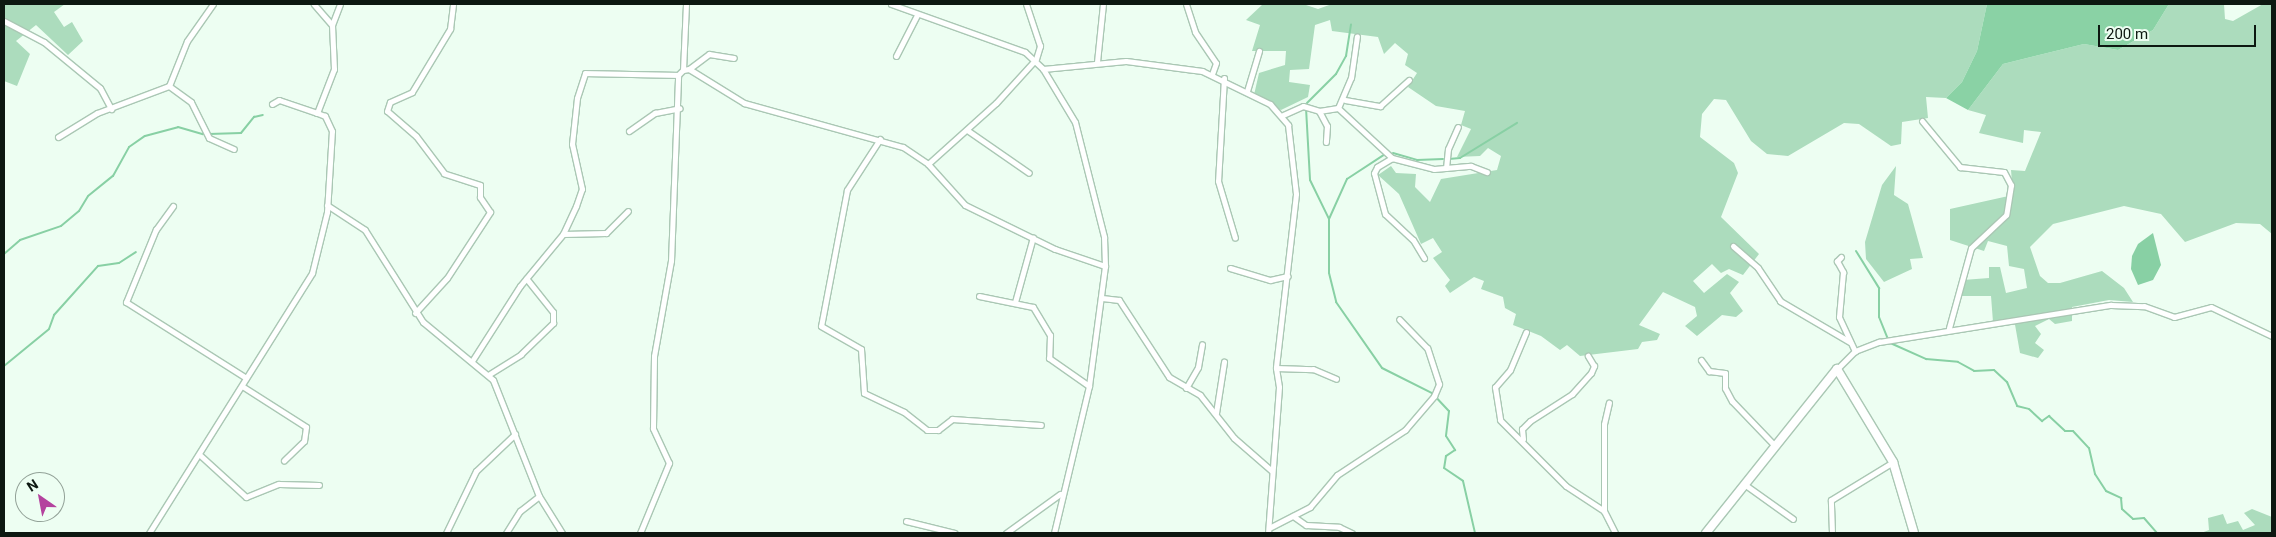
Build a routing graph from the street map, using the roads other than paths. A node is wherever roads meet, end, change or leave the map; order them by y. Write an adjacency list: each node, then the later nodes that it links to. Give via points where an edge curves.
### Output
1 (213, 4): 25 (street, via 187,41)
2 (314, 4): 12 (street)
3 (340, 4): 12 (street)
4 (453, 4): 64 (street, via 450,30 412,92 390,102 387,111 416,136 444,173 480,185 480,197 490,212 447,278)
5 (685, 4): 19 (street)
6 (891, 4): 10 (street)
7 (1026, 4): 17 (street, via 1040,46)
8 (1103, 4): 18 (street)
9 (1186, 4): 21 (street, via 1195,32 1216,63)
10 (917, 15): 15 (street); 17 (street, via 989,37)
11 (4, 21): 31 (street, via 44,42 100,88)
12 (332, 25): 33 (street, via 334,69)
13 (1357, 36): 27 (street)
14 (1259, 51): 26 (street)
15 (896, 56)
16 (734, 58): 19 (street, via 709,54)
17 (1036, 59): 20 (street); 38 (street)
18 (1097, 62): 20 (street); 21 (street, via 1150,63)
19 (686, 69): 22 (street); 40 (street, via 744,103)
20 (1043, 69): 57 (street, via 1075,122 1104,237)
21 (1212, 74): 23 (street)
22 (678, 75): 29 (street); 51 (street, via 585,73 577,98 572,144 582,189)
23 (1224, 78): 26 (street); 53 (street, via 1218,181)
24 (1409, 80): 27 (street, via 1380,106)
25 (169, 86): 31 (street); 42 (street, via 191,102 209,138)
26 (1247, 91): 34 (street)
27 (1345, 100): 30 (street)
28 (272, 104): 33 (street, via 279,100)
29 (680, 108): 37 (street, via 655,113); 107 (street, via 671,261 654,356 652,410 653,428 669,463)
30 (1338, 108): 32 (street); 43 (street)
31 (111, 110): 39 (street)
32 (1319, 111): 34 (street, via 1303,106); 41 (street, via 1327,126)
33 (317, 113): 48 (street, via 325,116 332,131)
34 (1282, 115): 59 (street, via 1296,194)
35 (1922, 121): 66 (street, via 1960,167 2004,172 2011,185 2006,214 1971,248)
36 (1458, 127): 45 (street, via 1448,148)
37 (629, 130)
38 (967, 130): 44 (street); 47 (street)
39 (58, 137)
40 (880, 139): 44 (street, via 904,147); 86 (street, via 848,184 821,326 861,349 864,393 904,412 927,430 938,430 952,419)
41 (1326, 142)
42 (234, 149)
43 (1392, 158): 45 (street); 56 (street, via 1374,173 1385,214 1413,240)
44 (928, 164): 52 (street, via 965,205)
45 (1446, 168): 46 (street, via 1471,166)
46 (1487, 172)
47 (1029, 173)
48 (327, 205): 64 (street, via 365,230); 79 (street, via 312,273)
49 (173, 206): 79 (street, via 156,229 126,302)
50 (628, 211): 51 (street, via 606,233)
51 (563, 234): 60 (street)
52 (1033, 237): 57 (street); 63 (street)
53 (1235, 238)
54 (1733, 246): 69 (street, via 1758,268 1780,301)
55 (1841, 257): 69 (street, via 1837,261 1843,272 1839,317)
56 (1424, 258)
57 (1105, 266): 62 (street)
58 (1230, 268): 59 (street, via 1270,280)
59 (1288, 276): 76 (street)
60 (526, 278): 74 (street); 78 (street, via 555,319 521,354)
61 (979, 296): 63 (street)
62 (1102, 298): 82 (street); 83 (street, via 1111,296 1119,300 1169,376)
63 (1015, 302): 82 (street, via 1032,307 1048,328 1049,358)
64 (415, 313): 74 (street)
65 (1399, 320): 99 (street, via 1427,348 1438,390 1406,430 1337,475 1310,507)
66 (1949, 328): 68 (street, via 2028,322 2061,311 2132,305 2174,317 2211,307); 71 (street)
67 (1526, 332): 88 (street, via 1510,370 1495,387 1500,420)
68 (2272, 336)
69 (1850, 342): 71 (street)
70 (1202, 344): 83 (street, via 1198,367)
71 (1855, 351): 77 (street)
72 (1588, 356): 88 (street, via 1594,366 1591,373 1572,394 1530,421 1522,429)
73 (1701, 360): 89 (street, via 1709,371 1725,374 1724,388 1732,401)
74 (472, 361): 78 (street)
75 (1224, 362): 85 (street)
76 (1276, 368): 80 (street, via 1313,369); 93 (street, via 1279,386)
77 (1837, 369): 89 (street); 92 (street)
78 (488, 375): 87 (street)
79 (246, 378): 81 (street)
80 (1336, 379)
81 (242, 386): 90 (street); 91 (street, via 306,427 304,441)
82 (1089, 386): 96 (street)
83 (1186, 388): 85 (street)
84 (1609, 403): 98 (street, via 1604,424)
85 (1216, 413): 93 (street, via 1234,438)
86 (1041, 425)
87 (515, 434): 97 (street); 104 (street, via 476,471)
88 (1523, 440): 98 (street, via 1566,486)
89 (1774, 445): 94 (street)
90 (201, 456): 95 (street, via 246,497 279,484); 103 (street)
91 (284, 460)
92 (1893, 462): 114 (street, via 1831,500); 115 (street)
93 (1272, 471): 102 (street)
94 (1744, 484): 100 (street); 113 (street)
95 (319, 485)
96 (1060, 494): 109 (street); 110 (street)
97 (539, 496): 105 (street, via 520,511); 106 (street)
98 (1604, 511): 112 (street)
99 (1293, 516): 102 (street); 111 (street, via 1306,525 1339,527)
100 (1793, 519)
101 (906, 520): 108 (street)
102 (1269, 531)
103 (149, 533)
104 (446, 533)
105 (506, 533)
106 (562, 533)
107 (640, 533)
108 (955, 533)
109 (1006, 533)
110 (1054, 533)
111 (1352, 533)
112 (1615, 533)
113 (1706, 533)
114 (1832, 533)
115 (1914, 533)

